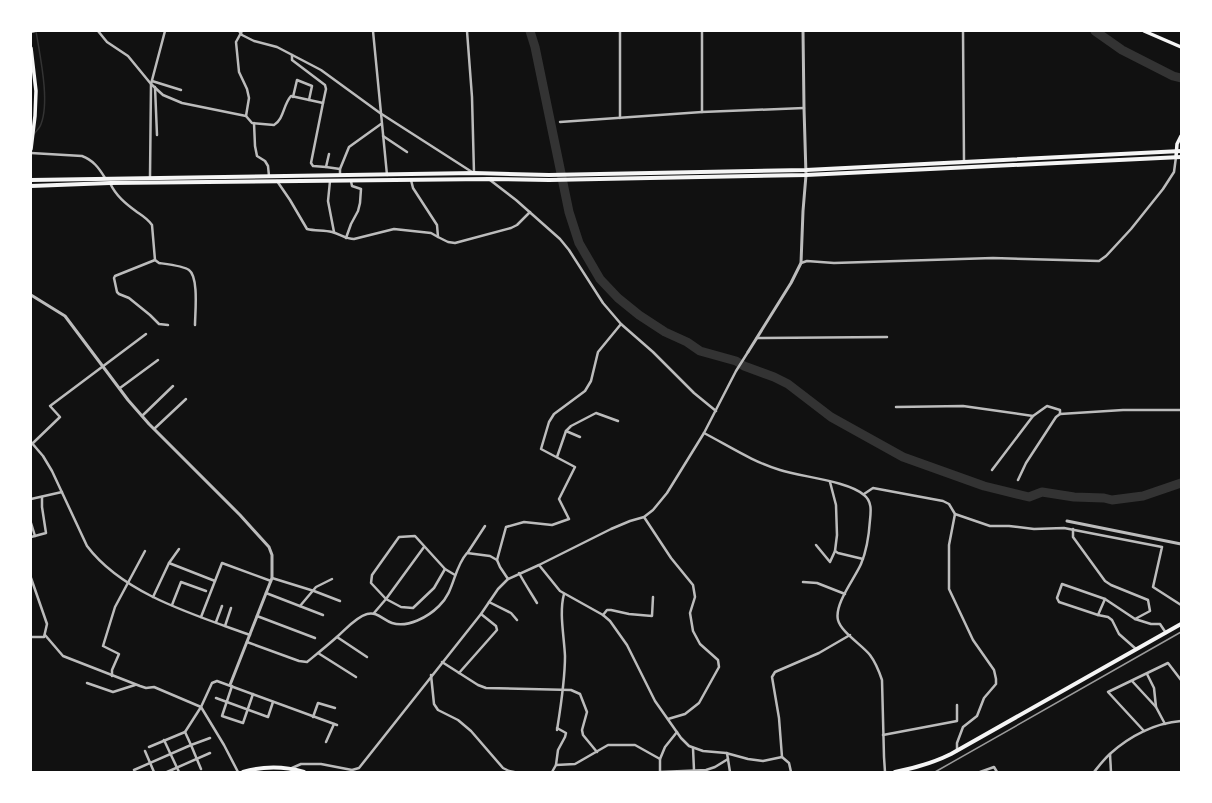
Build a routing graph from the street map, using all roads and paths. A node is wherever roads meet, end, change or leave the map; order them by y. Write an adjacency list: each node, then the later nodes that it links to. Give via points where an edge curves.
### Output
1 (35, 31): 11 (street)
2 (98, 31): 16 (street, via 107,42 128,56)
3 (165, 31): 16 (street)
4 (373, 31): 24 (street)
5 (467, 31): 43 (street)
6 (620, 31): 26 (street)
7 (702, 31): 23 (street)
8 (804, 31): 22 (street)
9 (963, 31): 39 (street)
10 (1144, 31): 13 (main road)
11 (31, 32)
12 (241, 32): 15 (street, via 254,41 277,47); 25 (street, via 236,42 239,72 249,98)
13 (1181, 47)
14 (31, 48): 33 (main road, via 36,91)
15 (292, 55): 21 (street, via 296,65 325,85); 24 (street, via 321,70)
16 (151, 82): 17 (street); 18 (street); 48 (street)
17 (155, 88): 25 (street, via 163,95 182,103); 30 (street)
18 (181, 90)
19 (293, 97): 20 (street); 20 (street, via 297,80 312,86); 28 (street, via 288,100 279,122 274,125)
20 (309, 100): 21 (street)
21 (323, 103): 40 (street, via 311,163 313,166)
22 (804, 108): 23 (street); 42 (street)
23 (702, 112): 26 (street)
24 (380, 113): 29 (street); 43 (street)
25 (246, 116): 28 (street)
26 (620, 118): 27 (street)
27 (560, 122)
28 (254, 123): 47 (street, via 256,151 268,166)
29 (381, 124): 31 (street); 41 (street, via 349,147)
30 (157, 134)
31 (383, 136): 35 (street); 45 (street)
32 (1181, 136): 34 (main road, via 1177,144)
33 (31, 149)
34 (1179, 151): 38 (main road); 39 (highway)
35 (407, 152)
36 (31, 153): 49 (street, via 88,158)
37 (329, 154): 40 (street)
38 (1179, 157): 46 (highway); 63 (street, via 1164,189 1131,229 1099,261 1006,258)
39 (964, 162): 42 (highway)
40 (326, 167): 41 (street)
41 (340, 170): 44 (street)
42 (806, 170): 43 (highway); 46 (street)
43 (474, 173): 45 (highway)
44 (340, 175): 45 (highway); 47 (highway)
45 (387, 175)
46 (806, 175): 50 (highway); 63 (street)
47 (269, 176): 48 (highway)
48 (150, 177): 49 (highway)
49 (105, 178): 51 (highway)
50 (489, 179): 53 (highway); 58 (street)
51 (31, 180)
52 (351, 180): 53 (highway); 55 (highway); 61 (street, via 352,186 361,189 360,203)
53 (411, 180): 60 (street, via 413,188 437,225)
54 (277, 181): 55 (highway); 56 (highway); 59 (street, via 307,229)
55 (330, 181): 59 (street, via 328,200)
56 (110, 183): 57 (highway); 62 (street, via 114,191 152,225)
57 (31, 186)
58 (530, 212): 60 (street, via 511,228 455,243); 65 (street, via 569,250 603,303)
59 (334, 232): 61 (street)
60 (438, 237): 61 (street, via 394,229 354,239)
61 (346, 238)
62 (155, 260): 66 (street, via 114,278 119,294 129,298 159,324); 67 (street, via 188,269 192,273 195,287)
63 (800, 263): 70 (street)
64 (31, 295): 73 (street, via 65,316)
65 (621, 324): 79 (street); 89 (street, via 598,352 591,381 585,391 554,414 548,422 541,449)
66 (168, 326)
67 (195, 326)
68 (146, 334): 73 (street)
69 (886, 337): 70 (street)
70 (757, 338): 71 (street)
71 (748, 352): 79 (street)
72 (158, 360): 75 (street)
73 (103, 366): 75 (street); 88 (street, via 50,406 60,417)
74 (173, 386): 81 (street)
75 (120, 388): 81 (street)
76 (186, 399): 84 (street)
77 (896, 408): 82 (street, via 963,406)
78 (1181, 410): 80 (street)
79 (716, 411): 86 (street)
80 (1060, 414): 82 (street, via 1060,410 1047,406); 91 (street, via 1026,463)
81 (142, 416): 84 (street)
82 (1033, 416): 90 (street)
83 (618, 421): 85 (street, via 596,413)
84 (154, 429): 123 (street, via 269,547 272,555)
85 (566, 431): 87 (street); 89 (street)
86 (704, 433): 92 (street, via 760,463); 98 (street, via 667,493)
87 (580, 436)
88 (32, 442): 93 (street, via 49,466)
89 (557, 457): 113 (street, via 575,467 559,499 568,519 552,525 524,522 506,527)
90 (992, 470)
91 (1018, 480)
92 (830, 482): 94 (street); 110 (street, via 836,505)
93 (62, 492): 95 (street); 125 (street, via 87,546 106,568)
94 (864, 494): 97 (street, via 873,488 943,501 949,504); 112 (street, via 869,500 871,511)
95 (42, 497): 96 (street); 104 (street, via 46,533)
96 (31, 499)
97 (955, 514): 102 (street, via 990,526); 202 (street, via 949,545 949,589 973,640 994,670 996,679 996,684 984,698 977,716 963,727)
98 (644, 517): 115 (street, via 611,529); 188 (street, via 671,558 693,585 695,597 690,614 693,631 700,644 718,660 720,667 698,703 685,714)
99 (1067, 521): 102 (street); 105 (street)
100 (31, 523): 104 (street)
101 (485, 526): 111 (street)
102 (1064, 528): 103 (street)
103 (1073, 529): 139 (street, via 1162,547 1153,587); 150 (street, via 1073,536 1105,581 1148,600 1150,611)
104 (33, 537)
105 (1181, 544)
106 (816, 545): 110 (street, via 830,562)
107 (424, 547): 116 (street); 133 (street); 133 (street, via 415,536 399,537 395,542 372,575 371,583)
108 (179, 549): 114 (street)
109 (145, 551): 125 (street)
110 (836, 551): 112 (street)
111 (467, 553): 113 (street, via 490,556); 118 (street)
112 (863, 558): 130 (street)
113 (496, 560): 121 (street)
114 (169, 563): 122 (street); 131 (street)
115 (540, 565): 117 (street); 129 (street)
116 (445, 569): 118 (street); 133 (street, via 434,588 413,608 401,607)
117 (520, 573): 121 (street); 137 (street)
118 (455, 576): 143 (street, via 449,596 416,622 392,623)
119 (31, 578): 156 (street, via 47,624)
120 (332, 579): 127 (street)
121 (508, 579): 136 (street)
122 (215, 580): 123 (street, via 222,563); 149 (street)
123 (271, 580): 127 (street); 128 (street)
124 (803, 582): 130 (street, via 817,583)
125 (129, 583): 131 (street); 170 (street, via 115,607 103,646 119,654)
126 (206, 591): 138 (street, via 181,582)
127 (314, 591): 135 (street); 141 (street)
128 (266, 593): 141 (street); 148 (street)
129 (564, 594): 146 (street); 177 (street)
130 (845, 594): 158 (street, via 837,617)
131 (153, 597): 138 (street)
132 (653, 598): 146 (street, via 652,616 611,610 607,610)
133 (386, 599): 143 (street)
134 (1105, 599): 147 (street); 147 (street, via 1062,584 1057,598 1059,602); 150 (street)
135 (340, 601)
136 (489, 602): 144 (street); 151 (street, via 512,613)
137 (537, 603)
138 (172, 605): 149 (street)
139 (1181, 605)
140 (222, 606): 152 (street)
141 (300, 606): 145 (street)
142 (231, 608): 154 (street)
143 (374, 613): 160 (street, via 361,617)
144 (481, 614): 166 (street); 167 (street, via 496,626 497,630)
145 (323, 615)
146 (603, 615): 188 (street, via 627,645 655,701)
147 (1098, 615): 163 (street, via 1112,620 1119,634)
148 (257, 616): 157 (street); 161 (street)
149 (202, 617): 152 (street)
150 (1135, 619): 155 (street, via 1160,624)
151 (517, 620)
152 (216, 622): 154 (street)
153 (1181, 624): 155 (highway)
154 (225, 626): 157 (street)
155 (1166, 633): 163 (highway)
156 (45, 635): 159 (street); 170 (street, via 63,656)
157 (250, 635): 162 (street)
158 (850, 635): 194 (street, via 871,656 882,680); 208 (street, via 819,654 773,674)
159 (31, 637)
160 (337, 637): 164 (street); 165 (street)
161 (315, 638)
162 (247, 642): 164 (street, via 299,662 307,662); 176 (street)
163 (1136, 650): 202 (highway)
164 (318, 653): 171 (street)
165 (367, 657)
166 (442, 662): 167 (street); 169 (street)
167 (459, 673): 177 (street, via 486,688)
168 (1146, 674): 172 (street, via 1168,663); 173 (street); 184 (street, via 1154,688)
169 (431, 675): 216 (street, via 358,768 352,770 321,764 301,764); 225 (street, via 434,704 438,710 458,720 503,768)
170 (112, 676): 175 (street)
171 (356, 677)
172 (1181, 680)
173 (1132, 681): 184 (street); 191 (street, via 1108,692)
174 (87, 683): 175 (street, via 112,692)
175 (135, 685): 183 (street, via 154,687)
176 (231, 686): 178 (street); 180 (street); 183 (street, via 217,681 212,683)
177 (564, 690): 203 (street, via 571,690 582,697 587,712 583,735); 213 (street, via 557,729 566,732 566,737 558,750)
178 (253, 694): 181 (street); 186 (street)
179 (216, 698): 180 (street)
180 (227, 702): 186 (street); 186 (street, via 222,716 243,723)
181 (273, 702): 186 (street, via 268,717); 187 (street)
182 (957, 705): 194 (street, via 957,721)
183 (201, 706): 192 (street); 222 (street)
184 (1156, 707): 190 (street)
185 (335, 708): 187 (street, via 318,703)
186 (247, 710)
187 (313, 717): 197 (street, via 336,724)
188 (668, 719): 193 (street)
189 (1181, 720): 190 (street)
190 (1165, 724): 191 (street)
191 (1144, 731): 207 (street)
192 (185, 732): 196 (street); 198 (street)
193 (677, 732): 200 (street); 210 (street, via 665,747)
194 (883, 735): 230 (street)
195 (210, 738): 198 (street)
196 (164, 740): 199 (street); 206 (street)
197 (326, 742)
198 (191, 745): 206 (street); 209 (street)
199 (149, 747)
200 (693, 748): 205 (street); 218 (street)
201 (145, 751): 212 (street)
202 (957, 751): 231 (highway, via 921,766)
203 (597, 752): 210 (street, via 608,745 635,745); 213 (street, via 575,764)
204 (210, 753): 209 (street)
205 (727, 753): 208 (street, via 748,760); 211 (street)
206 (171, 754): 212 (street); 214 (street)
207 (1110, 754): 234 (street); 235 (street)
208 (782, 757): 229 (street, via 789,763)
209 (197, 759): 214 (street); 215 (street)
210 (660, 759): 227 (street)
211 (728, 760): 218 (street, via 706,770); 228 (street)
212 (150, 763): 217 (street); 219 (street)
213 (556, 765): 226 (street)
214 (177, 768): 220 (street); 221 (street)
215 (201, 769)
216 (292, 769): 223 (highway, via 266,767); 224 (highway)
217 (134, 770)
218 (694, 770): 227 (street)
219 (154, 772)
220 (167, 772)
221 (179, 772)
222 (238, 772)
223 (243, 772)
224 (304, 772)
225 (514, 772)
226 (552, 772)
227 (660, 772)
228 (730, 772)
229 (791, 772)
230 (885, 772)
231 (895, 772)
232 (980, 772): 233 (street, via 994,766)
233 (997, 772)
234 (1094, 772)
235 (1111, 772)

